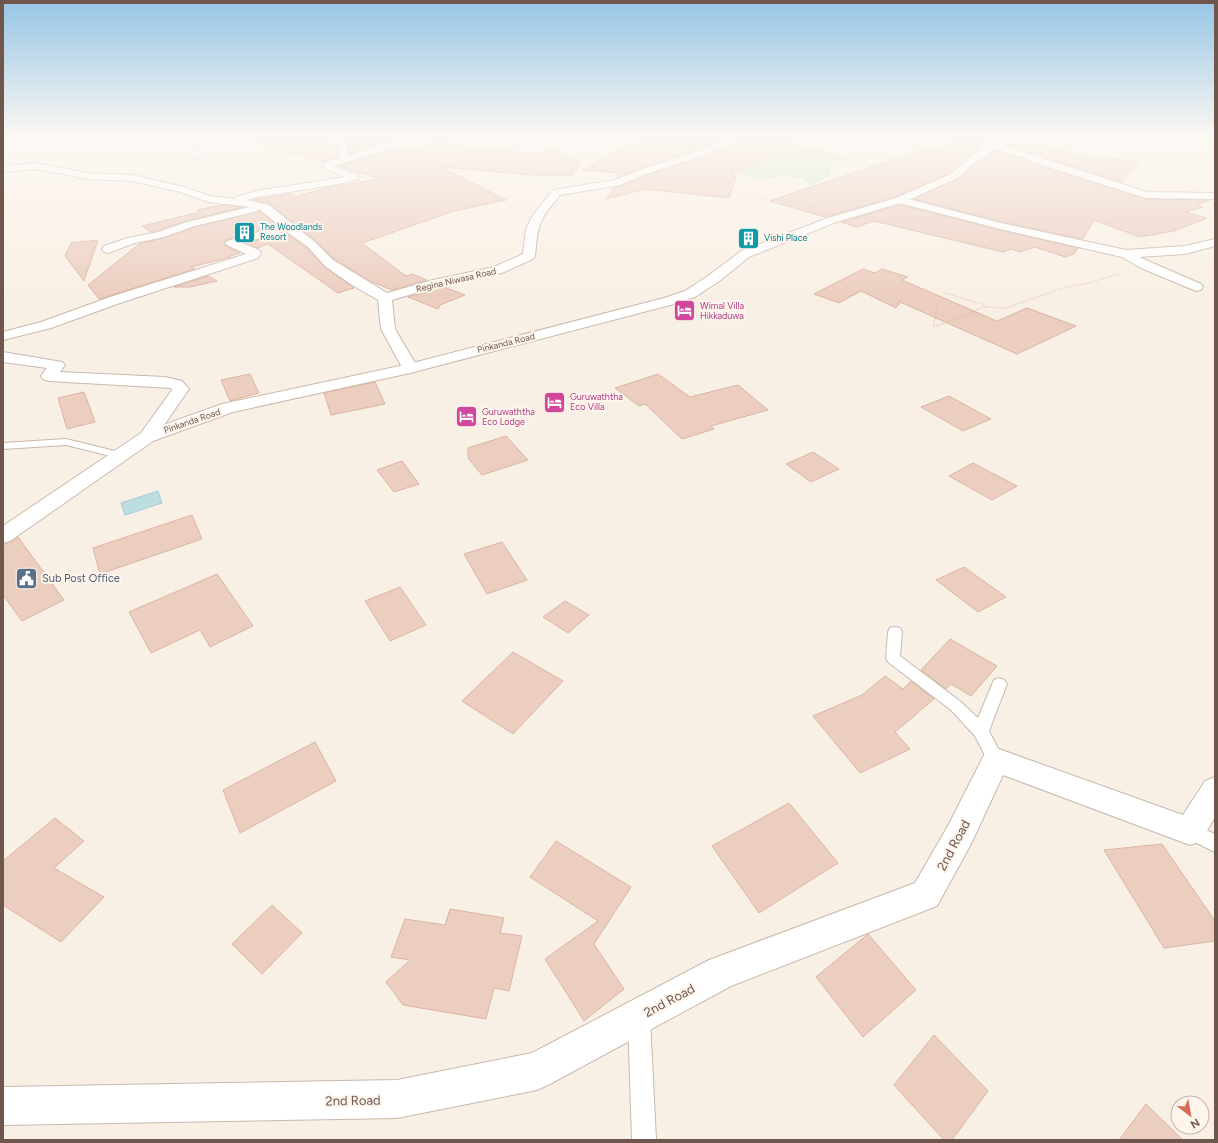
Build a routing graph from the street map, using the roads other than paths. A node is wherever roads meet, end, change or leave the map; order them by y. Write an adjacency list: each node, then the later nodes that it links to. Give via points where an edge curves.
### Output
1 (184, 190): 8 (street, via 209,199)
2 (279, 190): 8 (street)
3 (568, 190): 15 (street, Regina Niwasa Road, via 557,192 538,215 532,229 529,256 498,270 433,284)
4 (922, 190): 7 (street, Pinkanda Road)
5 (1131, 190): 6 (street, via 1146,195)
6 (1215, 196)
7 (900, 200): 13 (street, via 1000,226); 18 (street, Pinkanda Road, via 832,220 745,254 690,294)
8 (234, 201): 9 (street)
9 (265, 207): 10 (street); 12 (street, via 191,224 160,236 132,240)
10 (288, 227): 15 (street, via 312,245 329,263); 16 (street, via 231,243 255,253 254,255 46,325)
11 (1215, 242): 13 (street, via 1185,250)
12 (108, 249)
13 (1126, 254): 14 (street)
14 (1196, 287)
15 (385, 298): 18 (street, via 388,329)
16 (3, 336)
17 (3, 357): 19 (street, via 57,365 49,376 176,384 181,389)
18 (410, 368): 19 (street, Pinkanda Road, via 228,408)
19 (147, 437): 21 (street, Pinkanda Road)
20 (3, 446): 21 (lane, via 66,442)
21 (119, 455): 22 (street, Pinkanda Road)
22 (3, 536)
23 (895, 632): 25 (lane, via 893,658 956,706)
24 (999, 684): 25 (lane)
25 (989, 745): 27 (street); 28 (street, 2nd Road, via 960,834 926,896 721,972)
26 (1215, 790): 27 (street)
27 (1202, 837)
28 (638, 1016): 29 (street, 2nd Road, via 537,1071 397,1099); 30 (lane)
29 (3, 1106)
30 (644, 1140)

